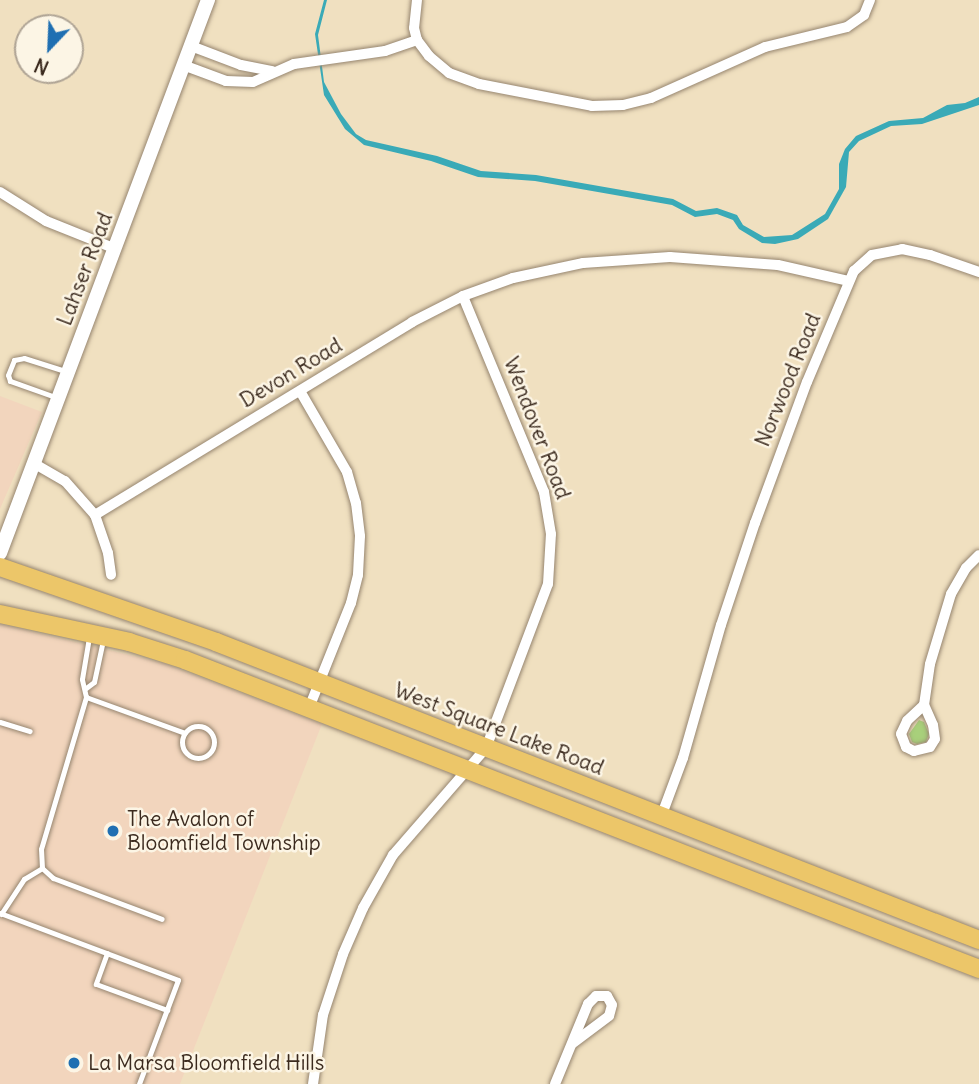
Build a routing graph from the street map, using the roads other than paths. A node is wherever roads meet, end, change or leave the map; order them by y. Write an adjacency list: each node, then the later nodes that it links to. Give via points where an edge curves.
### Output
1 (208, 0): 5 (street, Lahser Road)
2 (417, 0): 4 (street)
3 (870, 0): 4 (street, via 864,15 847,27 765,47 651,99 623,105 577,105 464,80 438,65)
4 (417, 40): 7 (street, via 385,51 330,57)
5 (191, 46): 6 (street, Lahser Road); 7 (street)
6 (183, 65): 7 (street, via 239,83 253,82); 9 (street, Lahser Road)
7 (272, 71)
8 (0, 192): 9 (street, via 46,221)
9 (116, 248): 13 (street, Lahser Road)
10 (979, 272): 11 (street, Norwood Road, via 921,252 894,249 862,262)
11 (849, 281): 12 (street, Devon Road, via 778,265 670,257 583,263 513,278); 34 (street, Norwood Road, via 754,523)
12 (463, 296): 14 (street, Devon Road); 32 (street, Wendover Road, via 539,475 551,534 544,599)
13 (68, 372): 15 (street, Lahser Road); 15 (lane, via 24,358 14,360 8,375 10,381)
14 (300, 391): 17 (street, Devon Road); 24 (street, via 347,472 360,536 354,596)
15 (58, 398): 16 (street, Lahser Road)
16 (34, 464): 17 (street, via 65,481); 18 (street, Lahser Road)
17 (95, 515): 21 (street)
18 (0, 553)
19 (979, 555): 27 (street, via 951,594)
20 (0, 567): 24 (highway, West Square Lake Road, via 160,621)
21 (111, 575)
22 (0, 614): 23 (highway)
23 (97, 635): 25 (lane, via 82,678); 25 (lane, via 94,682); 28 (highway, via 185,660)
24 (319, 683): 28 (street); 32 (highway, West Square Lake Road)
25 (86, 688): 26 (lane)
26 (86, 696): 31 (lane); 35 (lane, via 41,849)
27 (923, 705)
28 (309, 708): 33 (highway)
29 (0, 722): 30 (lane)
30 (30, 731)
31 (185, 733): 31 (lane, via 182,744 191,757 201,758 210,752 213,738 207,730 198,727)
32 (486, 748): 33 (street, Wendover Road); 34 (highway, West Square Lake Road)
33 (467, 770): 40 (highway); 44 (street, Wendover Road, via 393,855 366,901 342,954 323,1014)
34 (661, 817): 38 (highway, West Square Lake Road)
35 (42, 868): 36 (lane, via 24,879); 37 (lane, via 53,878)
36 (1, 913): 39 (lane)
37 (162, 919)
38 (979, 940)
39 (107, 954): 41 (lane, via 178,981); 41 (lane, via 96,984)
40 (979, 969)
41 (167, 1010): 43 (lane)
42 (573, 1043): 42 (street, via 608,1016 610,998 600,995 591,1000); 45 (street)
43 (139, 1084)
44 (313, 1084)
45 (555, 1084)

